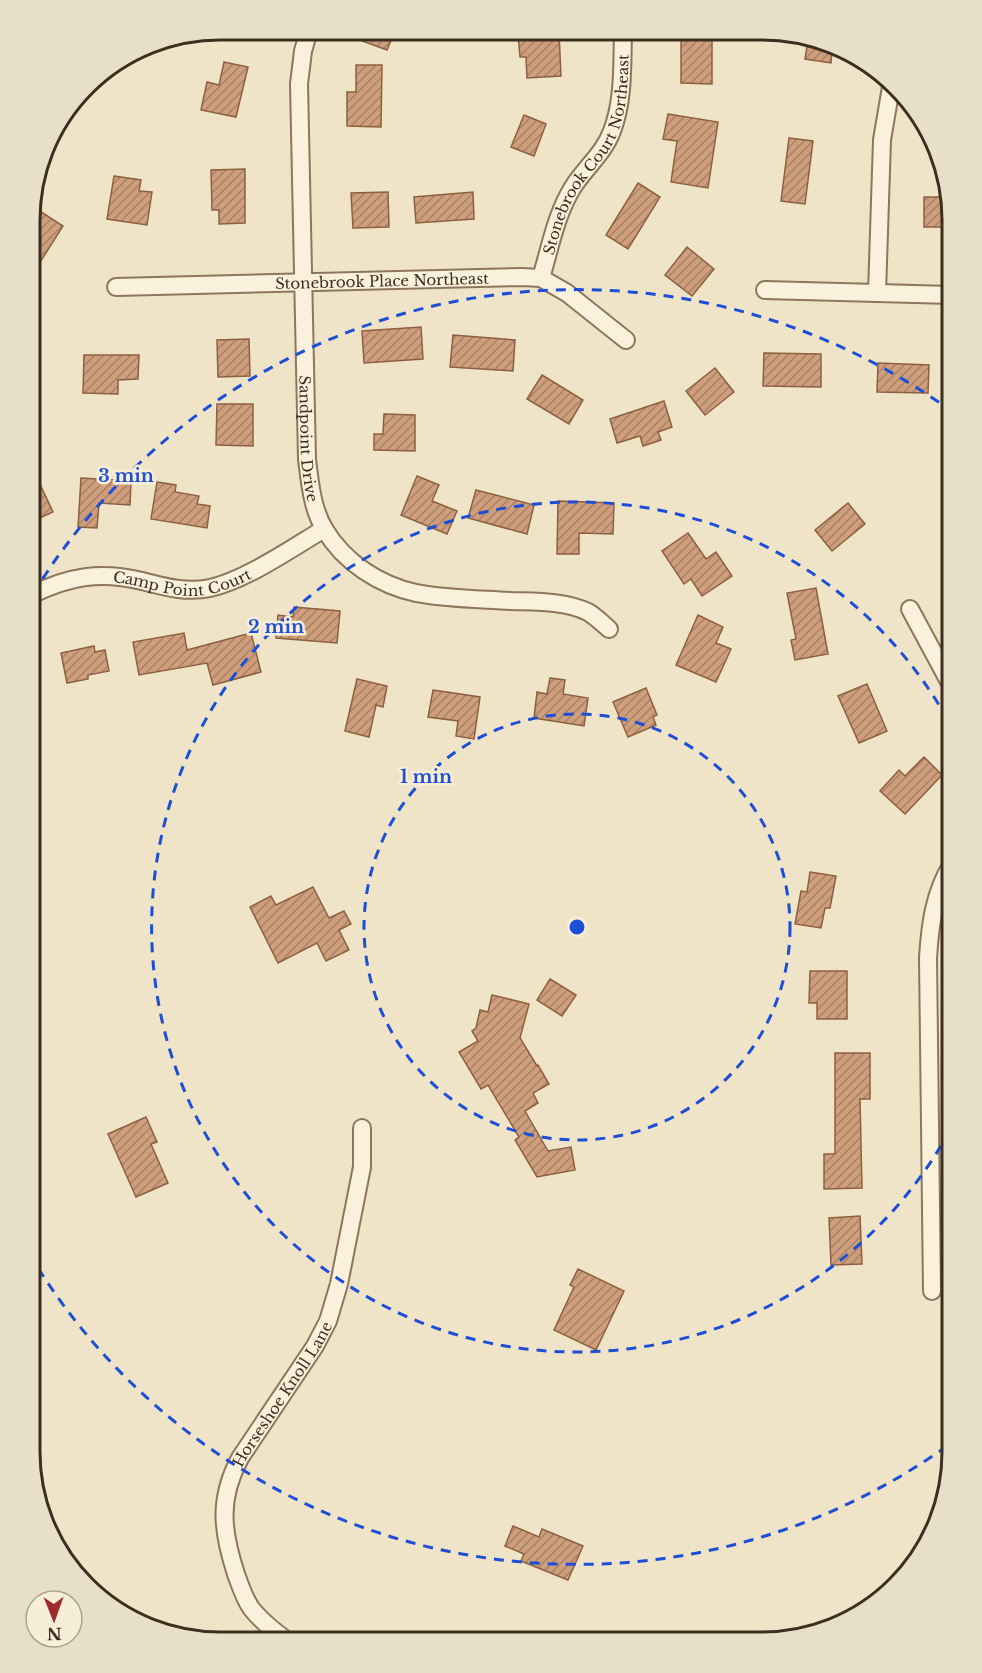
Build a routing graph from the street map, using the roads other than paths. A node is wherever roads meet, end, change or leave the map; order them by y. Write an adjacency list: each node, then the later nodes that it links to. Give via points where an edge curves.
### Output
1 (306, 40): 5 (street, Sandpoint Drive, via 299,84)
2 (623, 40): 4 (street, Stonebrook Court Northeast, via 621,87 612,132 566,200)
3 (890, 94): 8 (street, via 882,140)
4 (541, 278): 5 (street, Stonebrook Place Northeast); 10 (street, Stonebrook Place Northeast, via 567,293)
5 (303, 283): 6 (street, Stonebrook Place Northeast); 11 (street, Sandpoint Drive, via 307,459 315,506)
6 (116, 287)
7 (765, 290): 8 (street)
8 (877, 293): 9 (street)
9 (942, 295)
10 (626, 340)
11 (324, 529): 12 (street, Camp Point Court, via 247,574 210,588 178,590 124,578 91,576); 14 (street, Sandpoint Drive, via 354,563 391,585 439,596 566,604 589,612)
12 (40, 591)
13 (910, 609): 15 (street)
14 (609, 629)
15 (942, 668)
16 (941, 885): 18 (street, via 930,930 928,958)
17 (362, 1128): 19 (street, Horseshoe Knoll Lane, via 362,1167 328,1321 240,1458 226,1495 228,1548 239,1582 250,1606)
18 (932, 1291)
19 (276, 1632)

